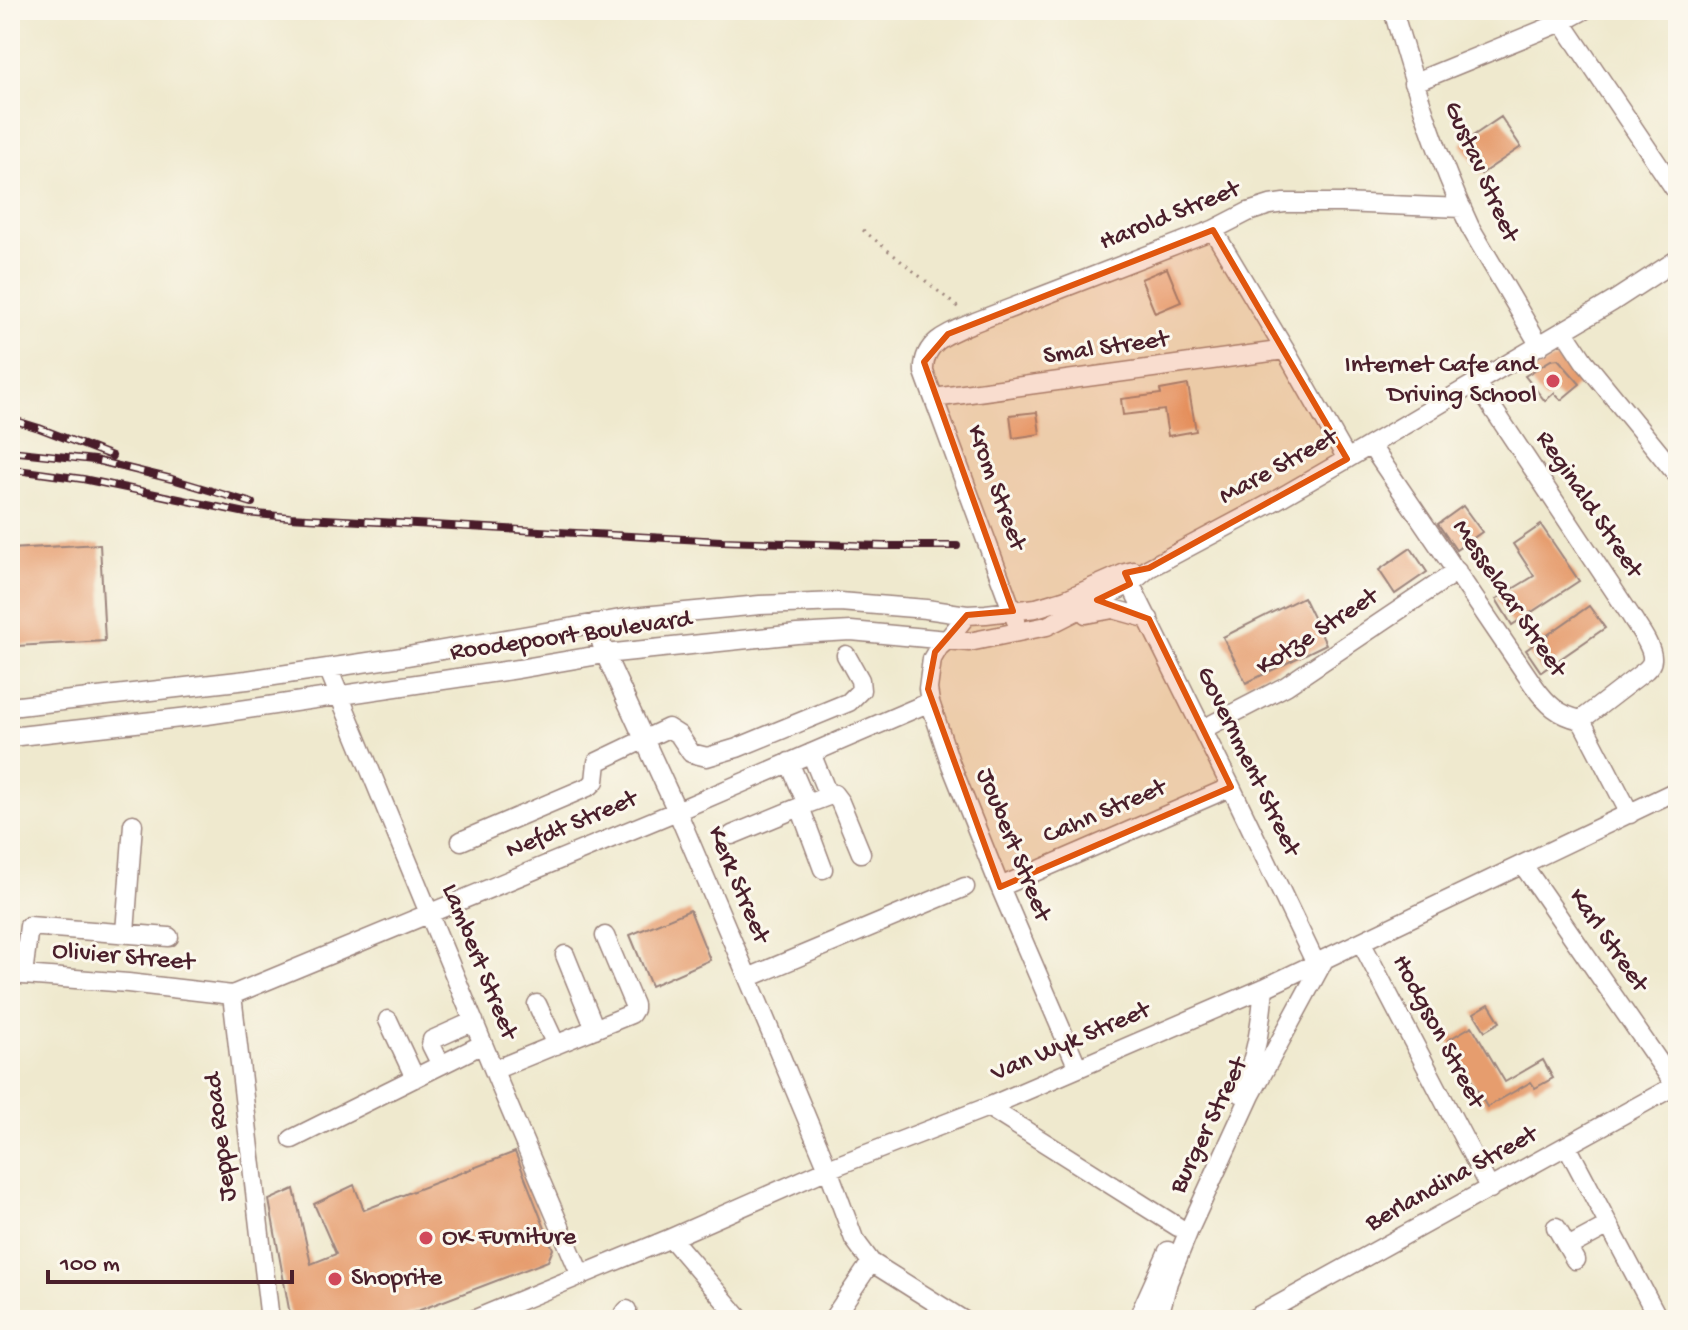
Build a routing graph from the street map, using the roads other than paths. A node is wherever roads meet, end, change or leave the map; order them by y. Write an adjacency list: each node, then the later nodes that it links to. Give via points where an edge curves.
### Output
1 (1393, 10): 4 (street, Gustav Street)
2 (1584, 10): 3 (street)
3 (1562, 22): 4 (street); 5 (street)
4 (1413, 83): 6 (street, Gustav Street)
5 (1678, 194)
6 (1462, 208): 7 (street, Harold Street, via 1284,203 1248,212); 10 (street, Gustav Street)
7 (1213, 230): 11 (street); 12 (street, Harold Street, via 975,322 939,339)
8 (1678, 259): 9 (street, Mare Street)
9 (1564, 331): 10 (street, Mare Street); 17 (street)
10 (1540, 346): 13 (street, Mare Street)
11 (1285, 350): 14 (street, Smal Street); 16 (street)
12 (924, 362): 14 (street, Krom Street)
13 (1476, 383): 15 (street, Mare Street); 36 (street, Reginald Street, via 1652,655 1646,670)
14 (934, 398): 21 (street, Krom Street)
15 (1371, 446): 16 (street, Mare Street); 18 (street, Messelaar Street)
16 (1347, 459): 19 (street, Mare Street)
17 (1678, 476)
18 (1457, 571): 36 (street, Messelaar Street, via 1543,698 1560,714); 37 (street, Kotze Street, via 1297,680)
19 (1128, 578): 21 (street, Roodepoort Boulevard); 23 (street, Government Street); 25 (street, Roodepoort Boulevard)
20 (882, 606): 22 (street, Roodepoort Boulevard); 24 (street, Roodepoort Boulevard, via 760,605); 27 (street, via 916,619)
21 (1013, 611): 22 (street, Roodepoort Boulevard); 26 (street, Krom Street)
22 (967, 615): 27 (street, Joubert Street)
23 (1149, 619): 25 (street, via 1113,609); 37 (street, Government Street)
24 (595, 623): 28 (street, Kerk Street); 30 (street, Roodepoort Boulevard)
25 (1047, 626): 26 (street, Roodepoort Boulevard)
26 (1019, 632): 27 (street, Roodepoort Boulevard, via 969,642)
27 (947, 640): 28 (street, Roodepoort Boulevard, via 851,631); 34 (street, Joubert Street, via 932,659)
28 (605, 654): 31 (street, Roodepoort Boulevard); 39 (street, Kerk Street)
29 (846, 655): 39 (street, via 861,690 849,702 707,757 691,753 668,728)
30 (328, 668): 31 (street, Lambert Street); 33 (street, Roodepoort Boulevard)
31 (340, 696): 38 (street, Roodepoort Boulevard); 56 (street, Lambert Street)
32 (10, 700): 33 (street)
33 (59, 701): 35 (street, Roodepoort Boulevard)
34 (930, 702): 40 (street, Nefdt Street); 55 (street, Joubert Street)
35 (10, 707)
36 (1581, 720): 47 (street)
37 (1203, 729): 42 (street, Government Street)
38 (10, 737)
39 (644, 738): 46 (street, Kerk Street); 50 (street, via 597,762 590,786)
40 (811, 753): 41 (street, Nefdt Street); 44 (street)
41 (789, 762): 45 (street); 46 (street, Nefdt Street)
42 (1231, 787): 55 (street, Cahn Street); 63 (street, Government Street)
43 (1678, 790): 47 (street, Van Wyk Street)
44 (828, 795): 45 (street); 51 (street, via 837,797)
45 (803, 805): 49 (street); 53 (street)
46 (677, 811): 56 (street, Nefdt Street); 65 (street, Kerk Street)
47 (1630, 814): 52 (street, Van Wyk Street)
48 (133, 824): 58 (street)
49 (732, 835)
50 (461, 841)
51 (861, 853)
52 (1523, 865): 61 (street, Van Wyk Street); 78 (street, Karl Street)
53 (823, 869)
54 (965, 887): 65 (street)
55 (1000, 887): 75 (street, Joubert Street)
56 (430, 913): 67 (street, Nefdt Street); 70 (street, Lambert Street)
57 (19, 926): 58 (street); 64 (street)
58 (125, 933): 60 (street)
59 (605, 936): 71 (street, via 634,1009)
60 (169, 937)
61 (1361, 942): 63 (street, Van Wyk Street); 83 (street, Hodgson Street)
62 (565, 955): 71 (street)
63 (1320, 962): 66 (street, Van Wyk Street); 96 (street, Burger Street, via 1189,1230)
64 (16, 975): 67 (street, Olivier Street)
65 (748, 978): 82 (street, Kerk Street)
66 (1264, 988): 75 (street, Van Wyk Street); 85 (street, Burger Street, via 1259,1038 1248,1075)
67 (232, 995): 90 (street, Jeppe Road)
68 (537, 1004): 73 (street)
69 (388, 1020): 77 (street)
70 (474, 1021): 72 (street, Lambert Street); 74 (street, via 432,1040)
71 (595, 1029): 73 (street)
72 (483, 1044): 74 (street); 76 (street, Lambert Street)
73 (556, 1045): 76 (street)
74 (441, 1065): 77 (street)
75 (1078, 1068): 79 (street, Van Wyk Street)
76 (494, 1070): 89 (street, Lambert Street)
77 (415, 1078): 80 (street)
78 (1677, 1084): 81 (street, Berlandina Street)
79 (988, 1107): 82 (street, Van Wyk Street); 85 (street)
80 (292, 1139)
81 (1567, 1146): 83 (street, Berlandina Street); 84 (street)
82 (828, 1169): 87 (street, Van Wyk Street); 88 (street, Kerk Street, via 854,1239)
83 (1490, 1189): 97 (street, Berlandina Street)
84 (1607, 1226): 86 (street, via 1571,1254); 98 (street)
85 (1178, 1227): 95 (street, Burger Street)
86 (1556, 1227)
87 (671, 1238): 89 (street, Van Wyk Street); 92 (street)
88 (871, 1262): 93 (street); 94 (street)
89 (581, 1276): 91 (street, Van Wyk Street)
90 (270, 1320)
91 (473, 1320)
92 (741, 1320)
93 (832, 1320)
94 (963, 1320)
95 (1137, 1320)
96 (1158, 1320)
97 (1251, 1320)
98 (1659, 1320)

